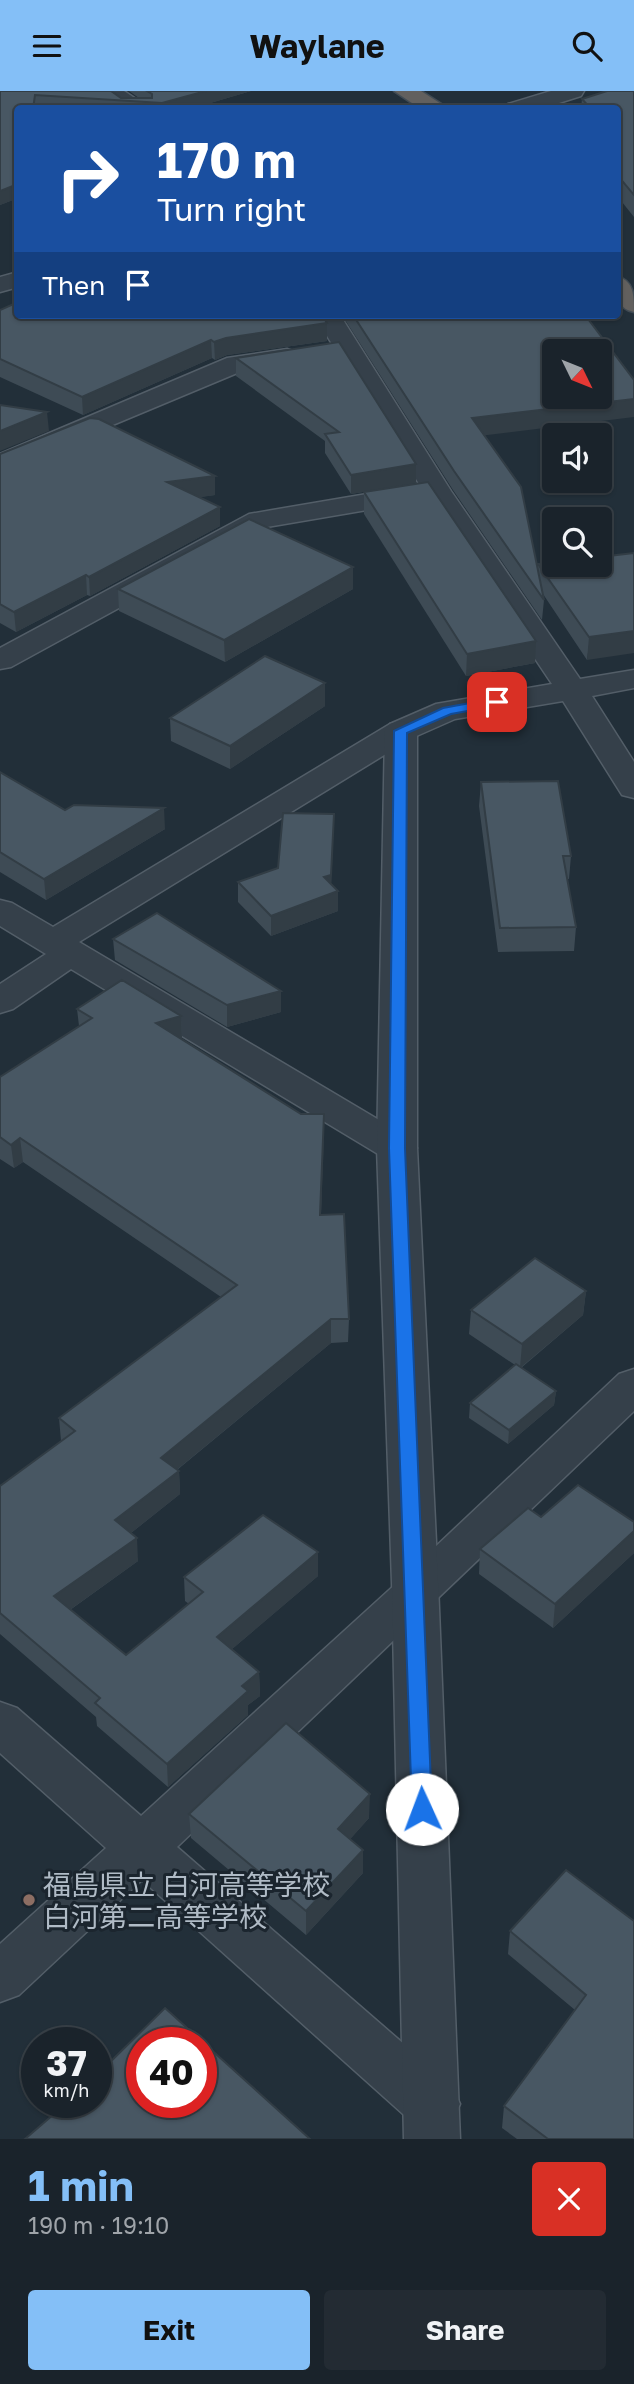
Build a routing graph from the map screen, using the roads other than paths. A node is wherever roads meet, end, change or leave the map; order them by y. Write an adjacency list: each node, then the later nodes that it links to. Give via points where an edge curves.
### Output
1 (108, 91): 4 (street)
2 (405, 91): 5 (highway)
3 (573, 91): 6 (street)
4 (133, 105)
5 (431, 105)
6 (529, 105)
7 (621, 288): 8 (highway)
8 (634, 305)
9 (327, 319): 10 (street)
10 (327, 351): 11 (street, via 236,364); 12 (street)
11 (0, 464)
12 (437, 491): 13 (street, via 259,520); 15 (street)
13 (0, 660)
14 (634, 679): 15 (street)
15 (571, 688): 16 (street, via 447,711); 17 (street)
16 (401, 731): 19 (street); 21 (street)
17 (634, 788)
18 (0, 911): 19 (street)
19 (62, 948): 20 (street); 21 (street)
20 (0, 1001)
21 (397, 1148): 23 (street)
22 (634, 1385): 23 (street)
23 (415, 1594): 25 (street); 27 (street)
24 (0, 1723): 25 (street)
25 (141, 1847): 26 (street); 27 (street)
26 (0, 1978)
27 (432, 2122)

